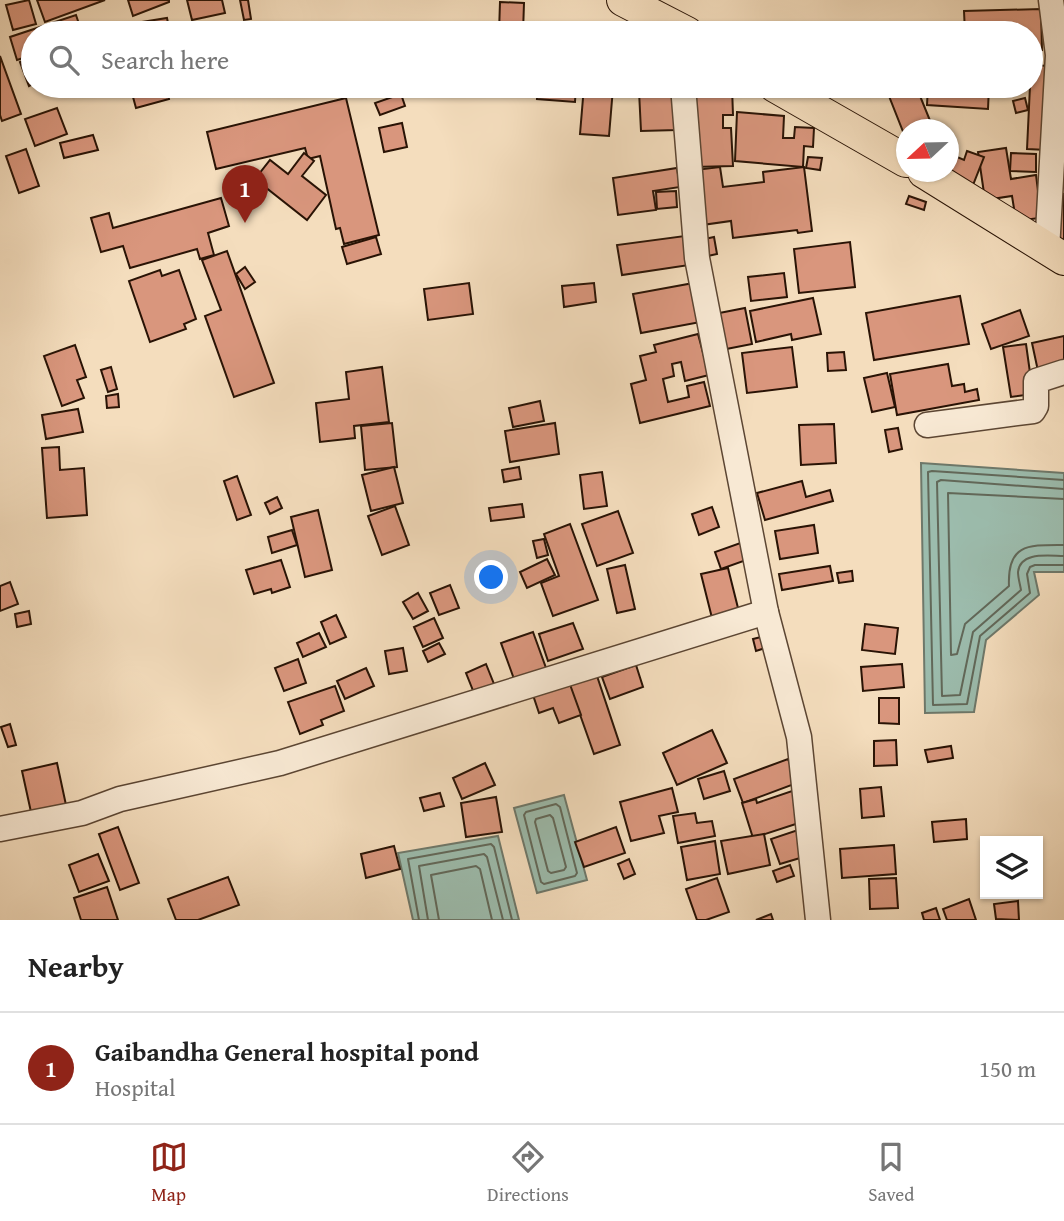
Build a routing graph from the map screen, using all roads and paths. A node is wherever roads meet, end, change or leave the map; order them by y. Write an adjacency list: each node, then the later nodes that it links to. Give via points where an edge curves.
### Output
1 (624, 0): 3 (main road)
2 (1052, 0): 8 (street, via 1058,55)
3 (662, 21)
4 (685, 98): 11 (street, via 697,258)
5 (796, 98): 6 (main road)
6 (896, 155)
7 (940, 182): 8 (main road)
8 (1055, 254)
9 (1064, 372): 10 (street, via 1036,380 1033,411)
10 (927, 425)
11 (766, 612): 12 (street, via 280,764); 13 (street, via 799,737)
12 (0, 830)
13 (818, 920)

